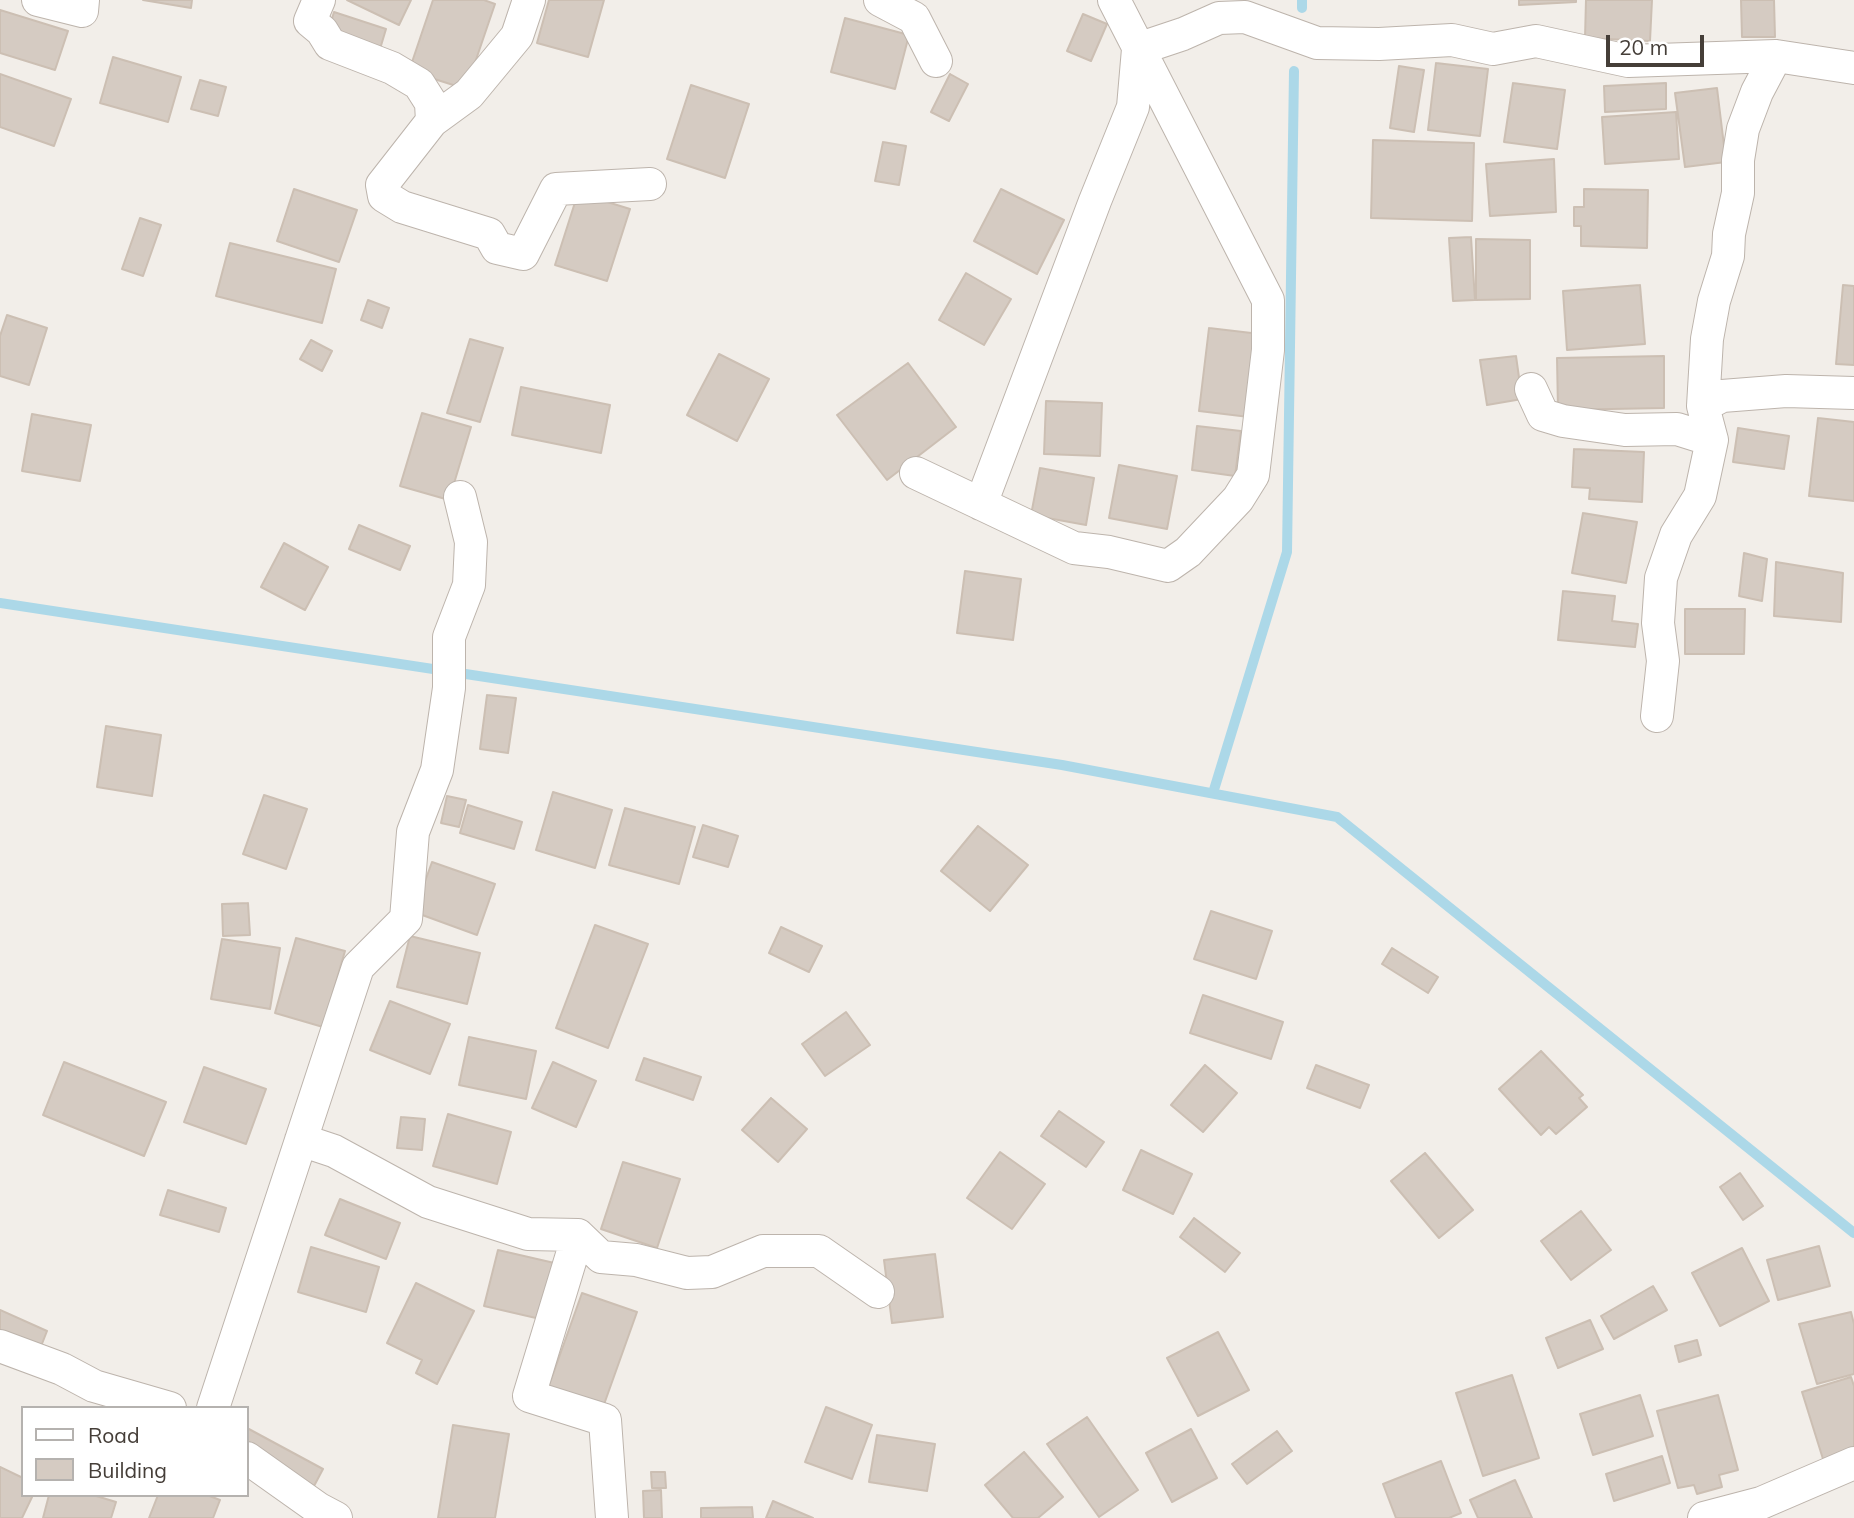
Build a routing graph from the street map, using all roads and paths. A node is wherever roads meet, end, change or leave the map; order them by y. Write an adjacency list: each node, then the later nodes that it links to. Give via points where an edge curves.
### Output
1 (38, 0): 2 (street, via 82,11)
2 (83, 0)
3 (319, 0): 11 (street, via 310,21 331,44 419,84 431,103)
4 (528, 0): 11 (street, via 517,36 469,94)
5 (880, 0): 9 (street, via 914,18)
6 (1114, 0): 7 (street)
7 (1138, 49): 8 (street, via 1219,18 1245,17 1317,43 1452,40 1493,49 1536,41 1628,61); 19 (street, via 1133,107); 19 (street, via 1268,300 1268,350 1253,475 1230,508 1168,566 1074,548)
8 (1776, 56): 10 (street); 15 (street, via 1743,130 1728,256 1707,339)
9 (936, 61)
10 (1854, 68)
11 (432, 121): 12 (street, via 382,185 384,196 402,208 489,234 497,248 523,254 556,189)
12 (650, 184)
13 (1531, 389): 16 (street, via 1543,415 1563,421 1625,430 1677,429)
14 (1854, 393): 15 (street, via 1786,391 1722,396)
15 (1703, 406): 16 (street)
16 (1712, 440): 20 (street, via 1700,496 1676,536 1661,578)
17 (916, 473): 19 (street)
18 (460, 496): 21 (street, via 471,542 469,585 449,637 449,688 437,769 413,832 406,919 358,967)
19 (981, 504)
20 (1657, 716)
21 (301, 1140): 22 (street, via 334,1151 428,1202 528,1234); 26 (street)
22 (578, 1235): 23 (street, via 601,1257 687,1273 712,1272 763,1251 819,1251); 30 (street, via 529,1396 605,1420)
23 (878, 1292)
24 (0, 1346): 25 (street, via 94,1386)
25 (163, 1406)
26 (214, 1406)
27 (248, 1459): 29 (street)
28 (1854, 1463): 31 (street, via 1761,1503)
29 (336, 1518)
30 (612, 1518)
31 (1704, 1518)

